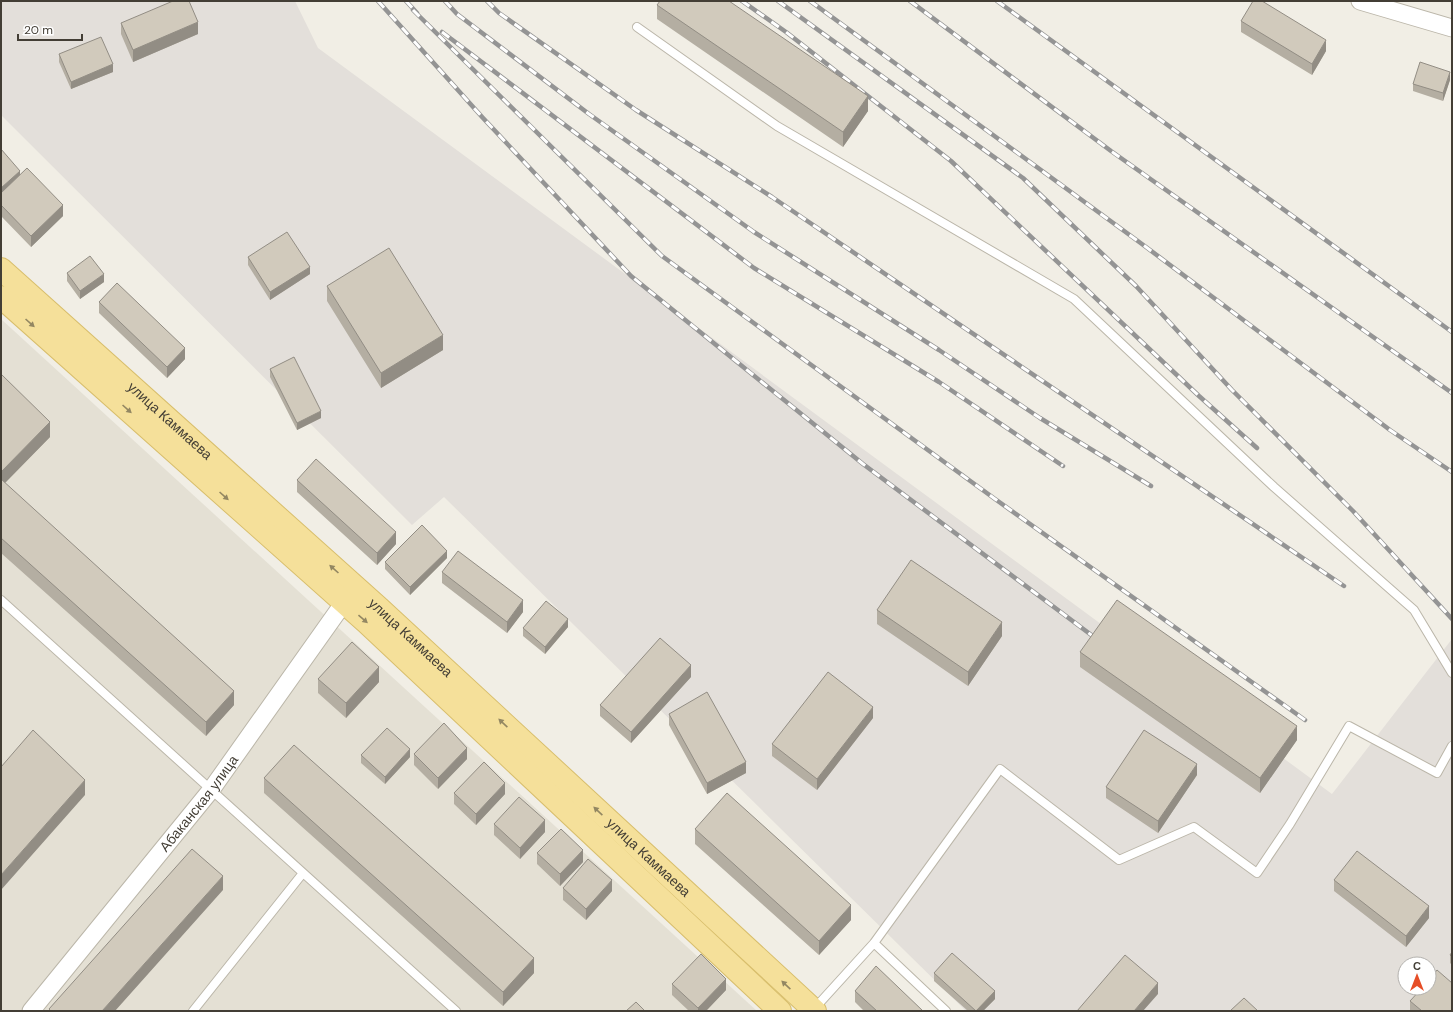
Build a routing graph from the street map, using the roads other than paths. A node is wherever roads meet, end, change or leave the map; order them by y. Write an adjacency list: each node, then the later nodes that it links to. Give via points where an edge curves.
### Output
1 (1360, 1): 3 (street)
2 (637, 27): 8 (lane, via 778,126 1074,299 1268,482 1414,610)
3 (1452, 28)
4 (1, 269): 6 (main road, улица Каммаева, one-way to 4)
5 (1, 296): 6 (main road, улица Каммаева, one-way to 6)
6 (349, 595): 10 (street, Абаканская улица); 16 (main road, улица Каммаева, one-way to 16); 17 (main road, улица Каммаева, one-way to 6, via 379,608)
7 (1, 600): 10 (lane)
8 (1452, 673)
9 (1452, 746): 12 (lane, via 1438,772 1349,726 1257,873 1194,827 1118,860 1000,769)
10 (211, 790): 11 (lane); 13 (street, Абаканская улица)
11 (303, 873): 14 (lane); 15 (lane)
12 (874, 943): 17 (lane); 18 (lane)
13 (31, 1011)
14 (193, 1011)
15 (456, 1011)
16 (780, 1011)
17 (814, 1011)
18 (946, 1011)

